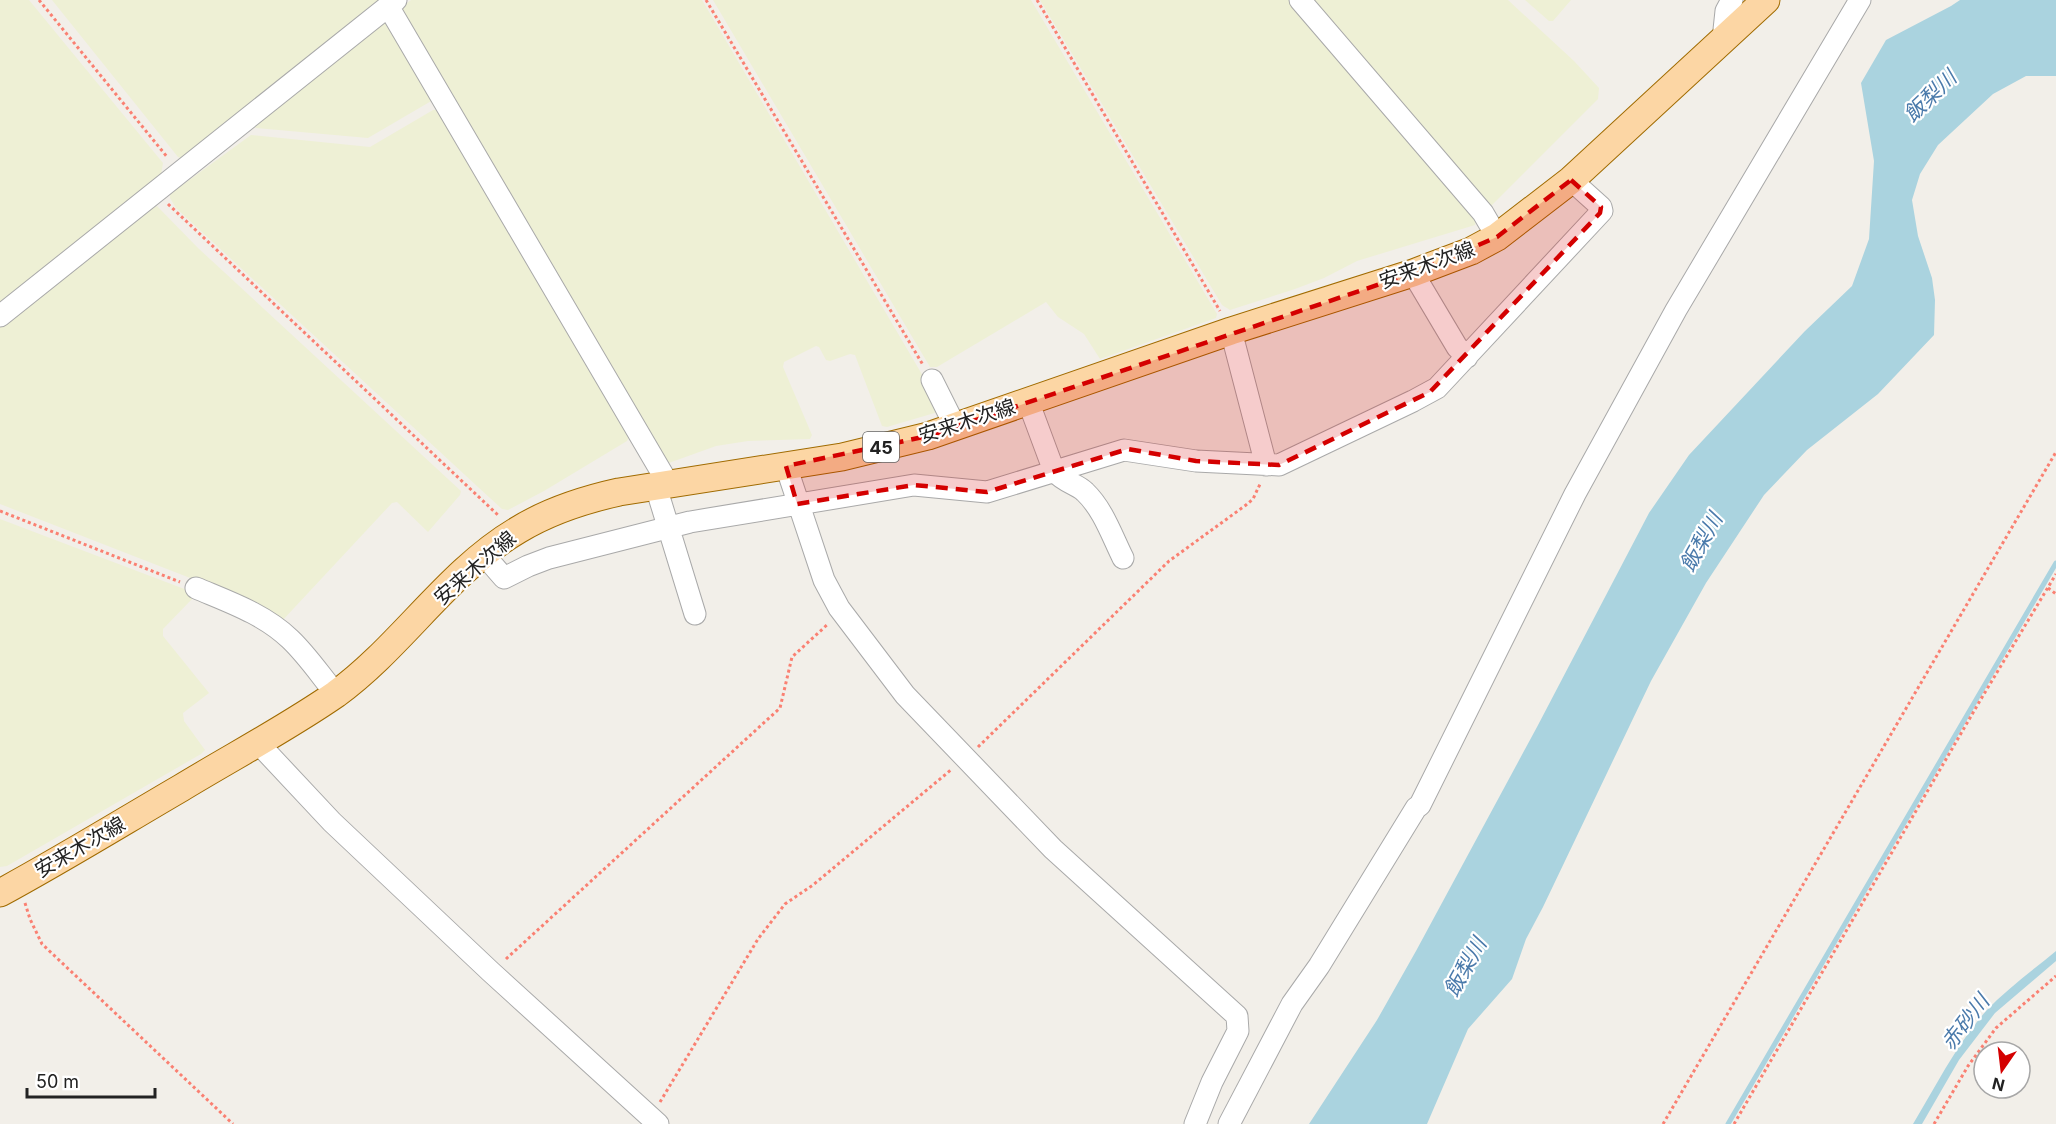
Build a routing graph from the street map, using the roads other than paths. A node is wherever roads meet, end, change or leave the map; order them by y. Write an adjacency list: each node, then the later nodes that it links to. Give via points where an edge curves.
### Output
1 (1300, 0): 8 (street, via 1483,213)
2 (1732, 0): 6 (street, via 1726,11)
3 (1766, 0): 6 (main road, 安来木次線 / 45)
4 (1860, 0): 31 (street, via 1676,310 1581,484 1420,805 1292,1004)
5 (392, 3): 10 (street); 19 (street)
6 (1723, 39): 7 (main road, 安来木次線 / 45)
7 (1571, 180): 8 (main road, 安来木次線 / 45); 12 (street, via 1602,212)
8 (1497, 237): 9 (main road, 安来木次線 / 45)
9 (1413, 273): 11 (main road, 安来木次線 / 45); 12 (street, via 1457,347)
10 (0, 316)
11 (1231, 331): 14 (main road, 安来木次線 / 45); 16 (street)
12 (1467, 357): 16 (street, via 1430,392 1279,465)
13 (932, 380): 15 (street)
14 (1028, 401): 15 (main road, 安来木次線 / 45); 18 (street)
15 (955, 426): 17 (main road, 安来木次線 / 45, via 842,457)
16 (1266, 465): 18 (street, via 1196,461 1128,449)
17 (786, 466): 19 (main road, 安来木次線 / 45); 20 (street)
18 (1054, 471): 20 (street, via 987,492 914,486); 23 (street, via 1062,480 1085,491)
19 (663, 486): 21 (street); 22 (main road, 安来木次線 / 45, via 586,499 515,531)
20 (797, 504): 21 (street); 30 (street, via 824,580 839,608 905,695 1053,849 1237,1016 1238,1031)
21 (669, 527): 22 (street, via 549,558 504,578); 25 (street)
22 (484, 555): 26 (main road, 安来木次線 / 45)
23 (1123, 558)
24 (196, 588): 26 (street, via 250,611 284,633)
25 (695, 614)
26 (336, 694): 27 (main road, 安来木次線 / 45)
27 (258, 742): 28 (main road, 安来木次線 / 45); 29 (street, via 332,822)
28 (10, 887)
29 (654, 1121)
30 (1195, 1124)
31 (1229, 1124)

